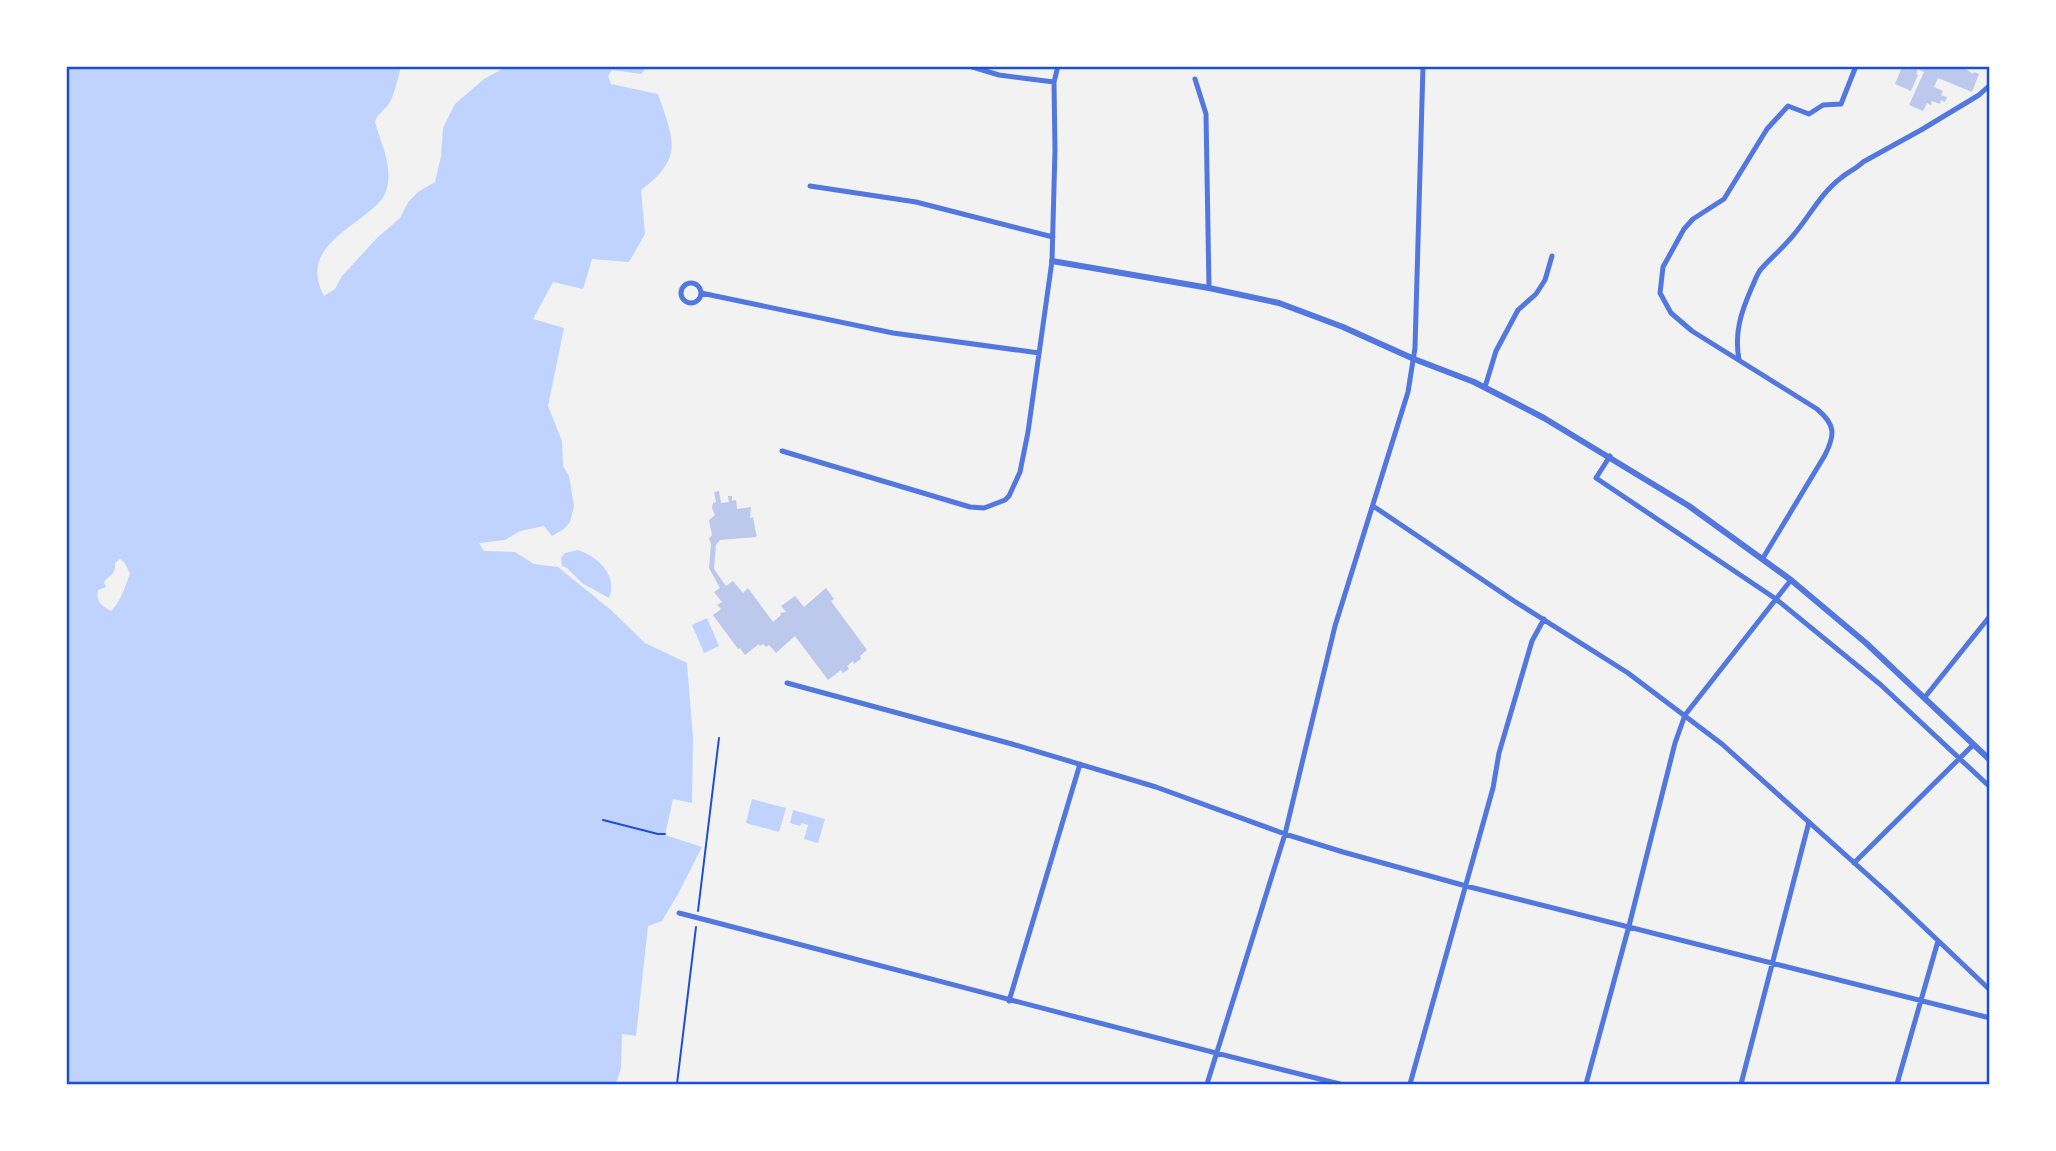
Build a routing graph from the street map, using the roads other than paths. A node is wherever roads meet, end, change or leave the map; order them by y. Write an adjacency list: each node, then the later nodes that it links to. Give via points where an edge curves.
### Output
1 (969, 66): 6 (street)
2 (1058, 66): 6 (street)
3 (1423, 66): 15 (street)
4 (1856, 66): 16 (street, via 1841,104 1809,114 1788,106 1749,156 1724,199 1684,229 1663,267 1660,286 1671,313)
5 (1195, 79): 12 (street, via 1206,114)
6 (1054, 82): 9 (street)
7 (1990, 85): 16 (street, via 1863,162 1831,187 1760,270 1737,330)
8 (810, 186): 9 (street, via 916,202)
9 (1053, 237): 11 (street)
10 (1552, 256): 17 (street, via 1545,280 1518,310 1496,351)
11 (1052, 261): 12 (street); 14 (street)
12 (1209, 288): 15 (street, via 1279,303)
13 (701, 293): 14 (street, via 893,333)
14 (1039, 353): 18 (street, via 1020,472 1005,500 984,508 970,507)
15 (1414, 359): 17 (street); 20 (street)
16 (1739, 360): 21 (street, via 1817,409 1833,433 1825,455)
17 (1486, 387): 19 (street)
18 (782, 451)
19 (1610, 456): 21 (street); 23 (street, via 1596,478)
20 (1373, 506): 25 (street); 35 (street, via 1335,626)
21 (1763, 558): 22 (street)
22 (1791, 580): 23 (street); 27 (street)
23 (1776, 599): 28 (street); 30 (street, via 1881,685)
24 (1990, 616): 27 (street)
25 (1544, 619): 28 (street); 37 (street, via 1532,641 1499,752)
26 (788, 683): 32 (street)
27 (1925, 697): 29 (street)
28 (1685, 715): 34 (street); 39 (street)
29 (1973, 745): 30 (street); 31 (street)
30 (1959, 758): 33 (street); 36 (street)
31 (1990, 760)
32 (1080, 764): 35 (street); 44 (street)
33 (1990, 786)
34 (1809, 822): 36 (street); 41 (street)
35 (1284, 834): 37 (street); 46 (street)
36 (1854, 863): 40 (street)
37 (1466, 886): 39 (street); 49 (street)
38 (679, 913): 44 (street)
39 (1629, 926): 41 (street); 50 (street)
40 (1938, 941): 42 (street); 43 (street)
41 (1773, 963): 43 (street); 51 (street)
42 (1990, 990)
43 (1920, 1000): 45 (street); 52 (street)
44 (1009, 1001): 46 (street)
45 (1990, 1018)
46 (1216, 1054): 47 (street); 48 (street)
47 (1207, 1084)
48 (1340, 1084)
49 (1410, 1084)
50 (1586, 1084)
51 (1741, 1084)
52 (1897, 1084)

